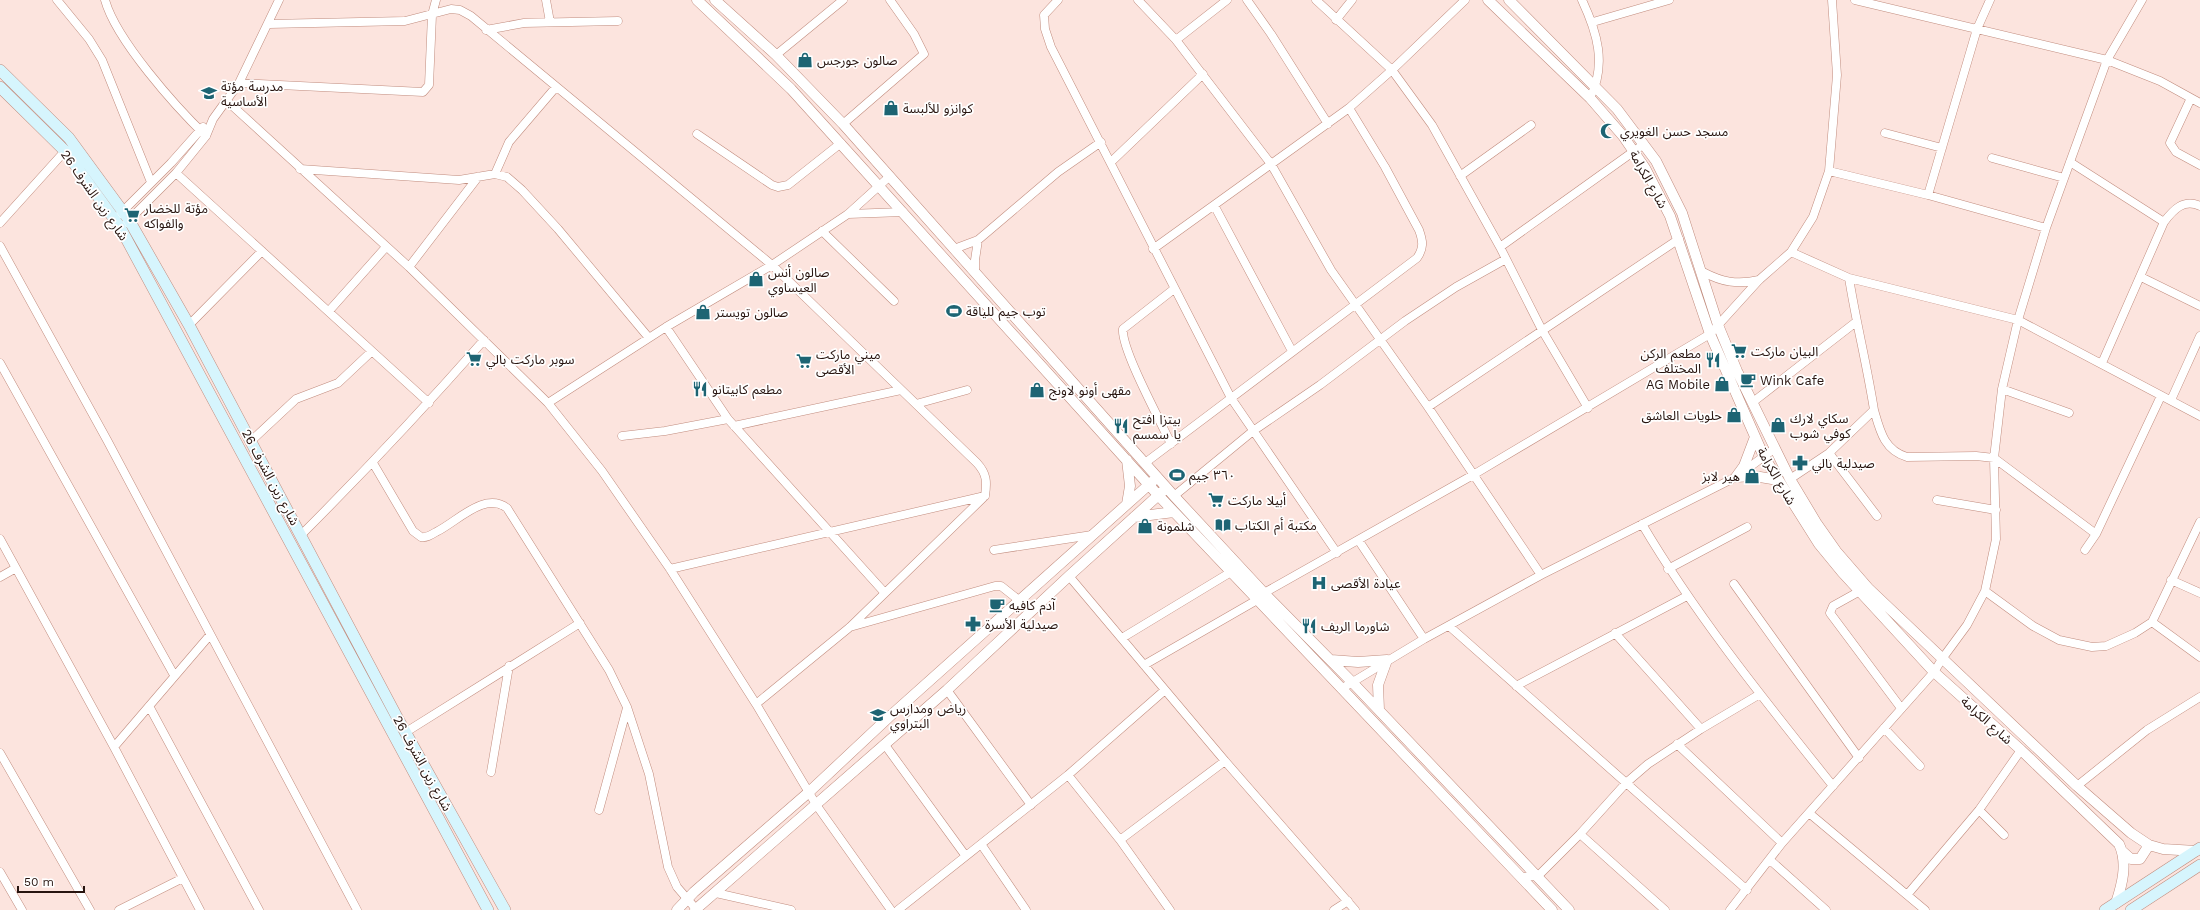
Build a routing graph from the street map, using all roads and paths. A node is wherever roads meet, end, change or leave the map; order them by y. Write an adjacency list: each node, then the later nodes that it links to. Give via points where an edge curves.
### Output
1 (57, 0): 75 (street, via 89,39 102,60)
2 (105, 0): 52 (street, via 120,32 181,111)
3 (279, 0): 30 (street)
4 (436, 0): 25 (street)
5 (546, 0): 28 (street)
6 (697, 0): 57 (street, via 791,89)
7 (716, 0): 34 (street)
8 (843, 0): 34 (street)
9 (890, 0): 49 (street, via 914,34 924,54)
10 (1058, 0): 56 (street, via 1044,15 1045,29 1051,47)
11 (1138, 0): 33 (street)
12 (1227, 0): 33 (street)
13 (1247, 0): 50 (street)
14 (1316, 0): 26 (street)
15 (1352, 0): 26 (street)
16 (1465, 0): 37 (street)
17 (1488, 0): 43 (street, شارع الكرامة)
18 (1509, 0): 40 (street, شارع الكرامة)
19 (1582, 0): 29 (street)
20 (1669, 0): 29 (street)
21 (1832, 0): 68 (street, via 1837,75)
22 (1855, 0): 31 (street)
23 (1990, 0): 31 (street)
24 (2142, 0): 35 (street)
25 (432, 15): 30 (street, via 405,20); 32 (street, via 451,9 460,10); 39 (street, via 429,85 423,92)
26 (1336, 20): 37 (street)
27 (618, 21): 28 (street)
28 (550, 22): 32 (street, via 524,23)
29 (1593, 22): 40 (street, via 1600,56)
30 (269, 24): 39 (street)
31 (1977, 29): 35 (street); 59 (street)
32 (486, 30): 42 (street)
33 (1176, 40): 38 (street)
34 (776, 54): 49 (street)
35 (2107, 60): 44 (street, via 2160,81); 64 (street)
36 (0, 70): 83 (main road, شارع زين الشرف 26, via 69,138)
37 (1392, 70): 47 (street); 72 (street, via 1432,125)
38 (1203, 74): 63 (street); 65 (street)
39 (240, 83): 45 (street)
40 (1596, 86): 43 (street); 58 (street, شارع الكرامة)
41 (0, 87): 60 (main road, شارع زين الشرف 26)
42 (556, 87): 70 (street, via 509,142); 100 (street)
43 (1590, 98): 61 (street, شارع الكرامة)
44 (2191, 98): 46 (street); 66 (street, via 2170,143 2176,152)
45 (227, 101): 48 (street); 67 (street)
46 (2200, 104)
47 (1349, 108): 50 (street); 109 (street, via 1408,209 1419,230 1423,245 1417,258)
48 (213, 119): 52 (street); 55 (street)
49 (843, 124): 71 (street)
50 (1328, 124): 65 (street)
51 (1531, 125): 72 (street)
52 (200, 130): 55 (street); 75 (street)
53 (1885, 133): 59 (street)
54 (697, 134): 57 (street, via 778,187 788,185)
55 (206, 136): 69 (street)
56 (1100, 142): 63 (street); 91 (street, via 1058,172)
57 (841, 143): 76 (street)
58 (1644, 144): 61 (street); 81 (street, شارع الكرامة, via 1672,189)
59 (1942, 148): 77 (street)
60 (65, 151): 86 (street); 87 (main road, شارع زين الشرف 26)
61 (1634, 151): 84 (street, شارع الكرامة); 94 (street)
62 (1992, 158): 74 (street)
63 (1111, 162): 96 (street)
64 (2070, 162): 74 (street); 85 (street)
65 (1271, 164): 78 (street); 109 (street, via 1314,243)
66 (2200, 164)
67 (300, 169): 73 (street, via 459,180); 93 (street)
68 (1829, 171): 77 (street); 98 (street, via 1813,217)
69 (176, 173): 83 (street); 97 (street)
70 (495, 174): 73 (street); 120 (street, via 507,178 522,190)
71 (890, 176): 76 (street); 95 (street)
72 (1460, 176): 94 (street)
73 (478, 177): 101 (street)
74 (2064, 178): 88 (street)
75 (152, 182): 83 (street)
76 (879, 186): 80 (street); 82 (street)
77 (1928, 195): 88 (street)
78 (1214, 205): 96 (street); 123 (street)
79 (2200, 206): 85 (street, via 2194,203 2181,205)
80 (903, 212): 82 (street); 153 (street)
81 (1682, 213): 84 (street); 103 (street, شارع الكرامة)
82 (848, 214): 89 (street)
83 (126, 216): 87 (street); 115 (main road, شارع زين الشرف 26)
84 (1670, 216): 90 (street, شارع الكرامة)
85 (2164, 222): 104 (street)
86 (0, 223)
87 (117, 223): 229 (main road, شارع زين الشرف 26)
88 (2046, 228): 112 (street)
89 (822, 231): 100 (street); 108 (street)
90 (1679, 239): 117 (street); 118 (street, شارع الكرامة)
91 (978, 240): 95 (street); 102 (street)
92 (0, 246): 205 (street)
93 (386, 246): 101 (street); 111 (street)
94 (1500, 247): 99 (street)
95 (954, 249): 102 (street)
96 (1153, 249): 107 (street)
97 (262, 251): 111 (street); 115 (street)
98 (1791, 252): 105 (street); 106 (street)
99 (1506, 259): 117 (street); 122 (street, via 1456,287)
100 (772, 265): 116 (street); 127 (street)
101 (409, 267): 121 (street)
102 (975, 272): 155 (street)
103 (1703, 272): 106 (street, via 1726,282 1746,283); 114 (street, شارع الكرامة)
104 (2141, 277): 110 (street); 126 (street)
105 (1850, 278): 112 (street); 113 (street)
106 (1758, 280): 114 (street)
107 (1174, 289): 131 (street); 148 (street, via 1123,329 1128,352)
108 (894, 301)
109 (1354, 305): 122 (street); 123 (street)
110 (2200, 306)
111 (329, 310): 124 (street)
112 (2018, 320): 126 (street); 129 (street)
113 (1856, 322): 133 (street); 139 (street, via 1866,360)
114 (1718, 324): 118 (street); 133 (street, شارع الكرامة)
115 (189, 325): 147 (main road, شارع زين الشرف 26)
116 (666, 327): 120 (street); 142 (street)
117 (1542, 330): 137 (street); 138 (street)
118 (1710, 334): 138 (street); 146 (street, شارع الكرامة)
119 (2200, 336): 132 (street)
120 (649, 338): 135 (street)
121 (484, 340): 134 (street); 135 (street)
122 (1379, 341): 137 (street); 144 (street)
123 (1292, 351): 131 (street)
124 (371, 352): 134 (street); 147 (street, via 338,383 296,398)
125 (0, 363): 215 (street)
126 (2102, 363): 130 (street)
127 (901, 390): 136 (street); 143 (street)
128 (966, 390): 136 (street)
129 (2002, 390): 140 (street); 152 (street)
130 (2161, 396): 132 (street); 177 (street)
131 (1231, 398): 144 (street); 148 (street)
132 (2171, 400): 141 (street)
133 (1753, 402): 149 (street, شارع الكرامة)
134 (429, 403): 154 (street)
135 (548, 403): 185 (street, via 602,471)
136 (916, 404): 164 (street, via 984,471 987,481)
137 (1428, 407): 156 (street)
138 (1588, 408): 156 (street)
139 (1874, 410): 150 (street); 152 (street, via 1882,436 1889,448 1898,454 1907,457)
140 (2069, 413)
141 (2200, 416)
142 (728, 419): 143 (street); 145 (street)
143 (734, 426): 175 (street)
144 (1253, 431): 165 (street); 183 (street)
145 (622, 436)
146 (1755, 437): 151 (street, شارع الكرامة); 157 (street, via 1744,466)
147 (251, 441): 176 (main road, شارع زين الشرف 26)
148 (1171, 444): 155 (street)
149 (1774, 449): 151 (street); 159 (street, شارع الكرامة)
150 (1829, 453): 159 (street); 170 (street)
151 (1764, 457): 157 (street); 160 (street, شارع الكرامة)
152 (1994, 458): 168 (street); 177 (street)
153 (1127, 460): 161 (street); 167 (street, via 1130,486)
154 (373, 463): 176 (street); 201 (street, via 413,531 421,537 438,531 490,502 500,503 507,508)
155 (1145, 463): 158 (street)
156 (1473, 475): 180 (street); 188 (street)
157 (1736, 477): 160 (street, via 1754,476); 173 (street)
158 (1158, 478): 161 (street); 162 (street)
159 (1790, 479): 209 (street, شارع الكرامة, via 1836,551 1868,589)
160 (1778, 480): 193 (street, شارع الكرامة, via 1819,544)
161 (1148, 485): 163 (street); 167 (street)
162 (1167, 488): 163 (street); 165 (street)
163 (1158, 495): 169 (street); 171 (street)
164 (985, 496): 175 (street); 195 (street)
165 (1174, 496): 198 (street)
166 (1937, 500): 168 (street)
167 (1128, 504): 178 (street)
168 (1996, 510): 194 (street, via 1996,539)
169 (1174, 512): 171 (street); 187 (street)
170 (1877, 516)
171 (1134, 517): 189 (street)
172 (2200, 522): 191 (street)
173 (1642, 524): 186 (street); 188 (street)
174 (1747, 528): 186 (street)
175 (831, 533): 185 (street); 195 (street)
176 (302, 534): 228 (main road, شارع زين الشرف 26)
177 (2096, 534): 182 (street)
178 (1092, 535): 181 (street); 199 (street)
179 (0, 539): 184 (street)
180 (1359, 541): 183 (street); 207 (street)
181 (994, 550)
182 (2085, 550)
183 (1337, 553): 198 (street)
184 (16, 568): 190 (street); 235 (street)
185 (670, 569): 223 (street)
186 (1668, 569): 197 (street)
187 (1231, 572): 198 (street); 206 (street)
188 (1541, 575): 202 (street)
189 (1069, 576): 206 (street); 219 (street)
190 (0, 577)
191 (2171, 580): 196 (street); 200 (street)
192 (1734, 584): 238 (street)
193 (1860, 591): 214 (street, شارع الكرامة); 226 (street, via 1833,606 1830,613)
194 (1986, 591): 200 (street, via 2045,633 2059,640 2092,647 2120,641); 209 (street, via 1967,625)
195 (884, 592): 203 (street)
196 (2200, 593)
197 (1687, 596): 204 (street); 221 (street)
198 (1260, 597): 210 (street); 212 (street); 218 (street)
199 (1020, 601): 203 (street, via 1001,586 995,586); 246 (street)
200 (2152, 622): 208 (street)
201 (580, 623): 213 (street); 225 (street)
202 (1449, 626): 207 (street); 217 (street)
203 (850, 627): 223 (street)
204 (1615, 633): 217 (street); 231 (street)
205 (210, 635): 215 (street); 279 (street)
206 (1122, 638): 212 (street)
207 (1424, 639): 211 (street)
208 (2200, 657)
209 (1942, 659): 214 (street); 245 (street, شارع الكرامة)
210 (1331, 660): 211 (street); 216 (street)
211 (1387, 660): 216 (street); 227 (street, via 1378,685)
212 (1144, 665): 220 (street)
213 (509, 666): 232 (street); 241 (street)
214 (1934, 672): 226 (street); 236 (street, شارع الكرامة)
215 (174, 675): 224 (street)
216 (1352, 682): 218 (street); 227 (street)
217 (1516, 686): 243 (street)
218 (1341, 689): 266 (street)
219 (948, 690): 234 (street); 247 (street)
220 (1165, 690): 239 (street); 242 (street)
221 (1760, 694): 231 (street); 244 (street)
222 (2200, 698): 245 (street, via 2147,730)
223 (756, 704): 246 (street)
224 (149, 706): 235 (street); 278 (street)
225 (627, 707): 249 (street); 270 (street, via 648,774 668,867)
226 (1901, 708): 230 (street)
227 (1379, 710): 264 (street)
228 (398, 718): 229 (main road); 232 (main road, شارع زين الشرف 26)
229 (387, 725): 280 (main road, شارع زين الشرف 26)
230 (1884, 728): 238 (street); 240 (street)
231 (1701, 729): 233 (street)
232 (406, 732): 281 (main road, شارع زين الشرف 26)
233 (1677, 744): 243 (street); 255 (street)
234 (885, 745): 248 (street); 260 (street)
235 (114, 747): 265 (street)
236 (2021, 750): 250 (street); 259 (street, شارع الكرامة, via 2114,838)
237 (0, 752): 275 (street)
238 (1860, 758): 244 (street)
239 (1225, 761): 254 (street); 271 (street)
240 (1920, 766)
241 (491, 772)
242 (1068, 775): 247 (street); 254 (street)
243 (1626, 783): 252 (street); 267 (street)
244 (1833, 786): 251 (street)
245 (2078, 786): 257 (street, شارع الكرامة, via 2131,833)
246 (809, 792): 248 (street); 270 (street)
247 (1031, 805): 256 (street)
248 (817, 806): 268 (street); 284 (street)
249 (599, 810)
250 (1978, 810): 253 (street); 269 (street)
251 (1809, 813): 255 (street); 269 (street)
252 (1580, 834): 264 (street); 292 (street)
253 (2004, 835)
254 (1120, 840): 287 (street)
255 (1782, 843): 261 (street)
256 (981, 844): 260 (street); 286 (street)
257 (2149, 845): 258 (street, شارع الكرامة, via 2162,849); 259 (street, via 2140,859 2131,858)
258 (2198, 850): 272 (main road)
259 (2122, 851): 272 (street, via 2122,884)
260 (965, 855): 285 (street)
261 (1770, 860): 267 (street); 294 (street)
262 (2200, 865): 297 (main road)
263 (0, 872): 274 (street)
264 (1538, 876): 266 (street); 291 (street)
265 (183, 878): 276 (street); 277 (street)
266 (1521, 878): 290 (street)
267 (1747, 890): 293 (street)
268 (716, 893): 273 (street); 283 (street)
269 (1907, 895): 295 (street)
270 (687, 899): 273 (street); 282 (street)
271 (1348, 901): 288 (street); 289 (street)
272 (2116, 903): 296 (main road)
273 (696, 909)
274 (22, 910)
275 (90, 910)
276 (119, 910)
277 (200, 910)
278 (259, 910)
279 (357, 910)
280 (488, 910)
281 (505, 910)
282 (676, 910)
283 (791, 910)
284 (891, 910)
285 (898, 910)
286 (1026, 910)
287 (1170, 910)
288 (1334, 910)
289 (1356, 910)
290 (1552, 910)
291 (1569, 910)
292 (1665, 910)
293 (1730, 910)
294 (1826, 910)
295 (1926, 910)
296 (2105, 910)
297 (2131, 910)

